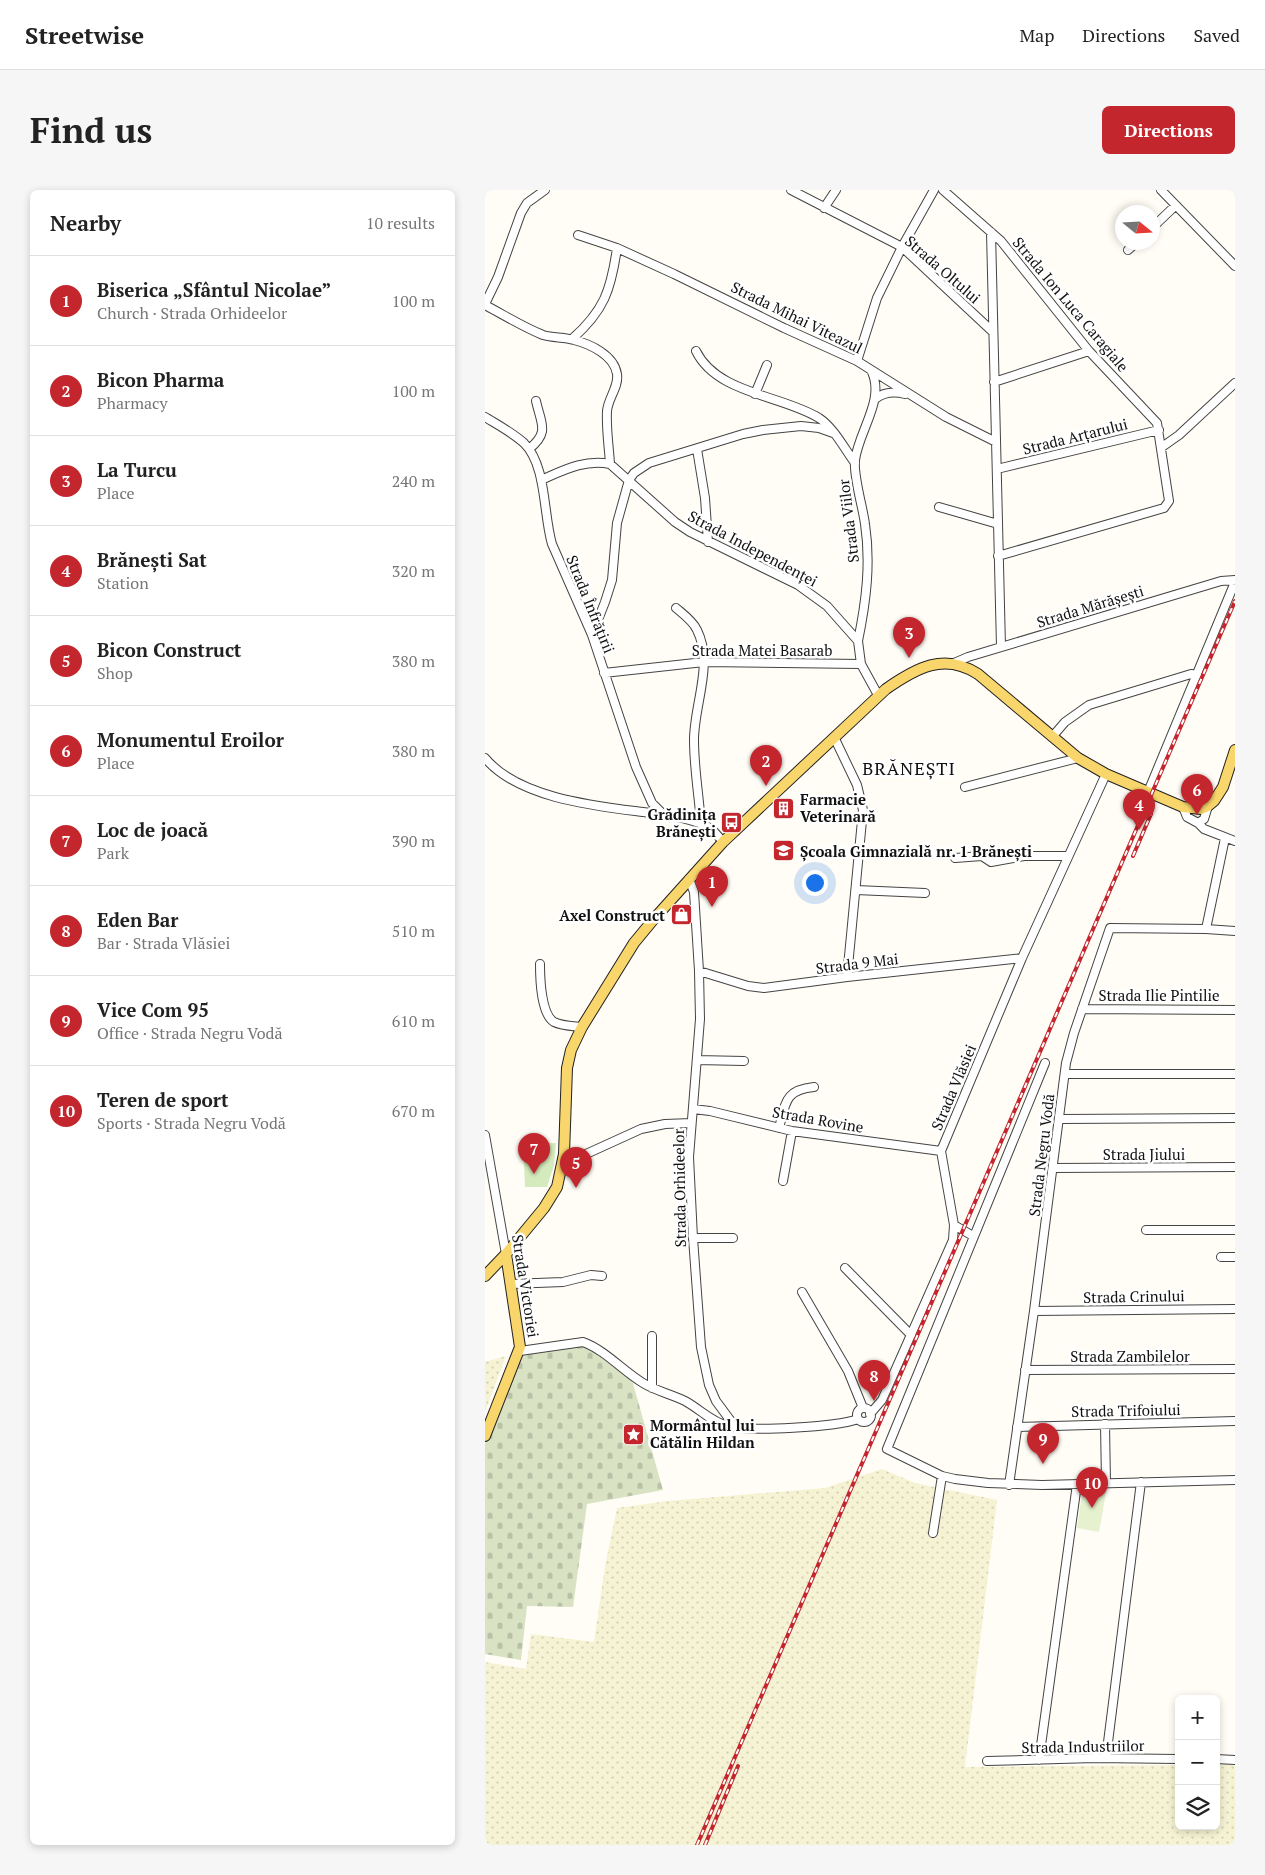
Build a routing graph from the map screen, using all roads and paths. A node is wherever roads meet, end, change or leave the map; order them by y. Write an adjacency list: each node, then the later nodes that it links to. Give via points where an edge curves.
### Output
1 (545, 190): 15 (street, via 527,203 521,214)
2 (791, 190): 8 (street, Strada Oltului)
3 (836, 190): 8 (street)
4 (934, 190): 12 (street)
5 (943, 190): 10 (street, Strada Ion Luca Caragiale)
6 (1161, 190): 7 (street)
7 (1175, 206): 9 (street); 14 (street)
8 (825, 208): 12 (street, Strada Oltului)
9 (1160, 221)
10 (991, 232): 16 (street, Strada Ion Luca Caragiale); 19 (street, Strada Ion Luca Caragiale)
11 (578, 235): 13 (street, Strada Mihai Viteazul)
12 (902, 247): 16 (street, Strada Oltului); 20 (street, via 877,298)
13 (617, 248): 17 (street, via 611,284 604,302); 20 (street, Strada Mihai Viteazul)
14 (1235, 266)
15 (486, 301): 17 (street, via 543,335)
16 (993, 332): 23 (street, Strada Ion Luca Caragiale)
17 (572, 340): 37 (street, via 604,354 617,373 618,380 608,401 607,412)
18 (696, 350): 25 (street, via 702,362 714,372)
19 (1089, 351): 23 (street); 30 (street, Strada Ion Luca Caragiale, via 1157,422)
20 (857, 361): 22 (street, Strada Mihai Viteazul)
21 (767, 366): 25 (street)
22 (870, 368): 26 (street, Strada Mihai Viteazul); 27 (street, via 876,382)
23 (994, 382): 32 (street, Strada Ion Luca Caragiale)
24 (1235, 384): 33 (street)
25 (755, 394): 31 (street, via 808,412 825,422)
26 (911, 395): 27 (street, via 890,392); 32 (street, Strada Mihai Viteazul)
27 (875, 400): 36 (street, Strada Viilor)
28 (536, 401): 34 (street, via 542,434)
29 (485, 417): 34 (street, Strada Înfrățirii)
30 (1159, 430): 33 (street, Strada Ion Luca Caragiale); 38 (street, Strada Arțarului)
31 (833, 433): 35 (street, via 801,426 771,429); 36 (street)
32 (996, 442): 38 (street, Strada Ion Luca Caragiale)
33 (1162, 447): 44 (street, Strada Ion Luca Caragiale, via 1168,496 1164,508)
34 (529, 449): 39 (street, Strada Înfrățirii)
35 (697, 449): 40 (street, via 649,463 634,472); 43 (street)
36 (855, 463): 48 (street, Strada Viilor, via 867,544 867,587)
37 (610, 464): 39 (street, via 584,463); 40 (street, Strada Independenței)
38 (997, 469): 42 (street, Strada Ion Luca Caragiale)
39 (541, 480): 47 (street, Strada Înfrățirii, via 552,544)
40 (629, 480): 43 (street, Strada Independenței, via 675,522); 47 (street, via 617,523 612,580)
41 (939, 507): 42 (street)
42 (998, 524): 44 (street, Strada Ion Luca Caragiale)
43 (708, 542): 48 (street, Strada Independenței, via 809,592 827,606)
44 (998, 556): 49 (street, Strada Ion Luca Caragiale)
45 (1235, 581): 49 (street, Strada Mărășești, via 1221,581); 54 (street, Strada Mărășești)
46 (676, 608): 50 (street, via 698,630)
47 (592, 635): 53 (street, Strada Înfrățirii)
48 (858, 641): 52 (street)
49 (1001, 647): 51 (street, Strada Mărășești)
50 (704, 662): 52 (street, Strada Matei Basarab); 53 (street, Strada Matei Basarab); 68 (street, via 694,741)
51 (954, 663): 55 (main road, via 925,667); 57 (main road, via 978,674)
52 (861, 664): 55 (street)
53 (604, 672): 66 (street, Strada Înfrățirii, via 636,767 652,802)
54 (1197, 675): 57 (street, via 1191,674 1089,705); 63 (street, Strada Mărășești)
55 (878, 695): 56 (main road)
56 (834, 737): 71 (main road); 75 (street, via 862,801)
57 (1051, 737): 59 (main road)
58 (1235, 750): 64 (main road, via 1223,788)
59 (1078, 758): 61 (main road); 62 (street)
60 (486, 759): 66 (street, via 519,784 559,798 593,806)
61 (1106, 774): 63 (main road); 72 (street, Strada Vlăsiei)
62 (965, 787)
63 (1147, 792): 65 (main road)
64 (1208, 806): 65 (main road, via 1197,809); 67 (street, via 1204,819)
65 (1183, 807): 67 (street, via 1187,817)
66 (663, 814): 68 (street)
67 (1199, 823): 69 (street, via 1204,829)
68 (701, 824): 71 (street, via 715,832)
69 (1225, 838): 70 (street); 77 (street)
70 (1235, 841)
71 (723, 842): 74 (main road)
72 (1068, 856): 73 (street, via 1024,856 991,862 982,856); 79 (street, Strada Vlăsiei)
73 (955, 858)
74 (689, 879): 81 (street, Strada Orhideelor, via 694,892); 85 (main road, via 635,943)
75 (856, 890): 76 (street); 82 (street)
76 (925, 893)
77 (1206, 929): 78 (street, Strada Negru Vodă); 83 (street, Strada Negru Vodă, via 1110,928)
78 (1235, 931)
79 (1022, 958): 82 (street, Strada 9 Mai); 99 (street, Strada Vlăsiei)
80 (540, 964): 85 (street, via 547,1014 554,1022)
81 (699, 970): 82 (street, Strada 9 Mai, via 757,988); 86 (street, Strada Orhideelor)
82 (847, 977)
83 (1082, 1009): 84 (street, Strada Ilie Pintilie); 89 (street, Strada Negru Vodă)
84 (1235, 1010)
85 (582, 1028): 100 (main road, via 568,1060)
86 (697, 1060): 87 (street); 92 (street, Strada Orhideelor)
87 (743, 1061)
88 (1045, 1063): 108 (street)
89 (1065, 1074): 90 (street); 94 (street, Strada Negru Vodă)
90 (1235, 1074)
91 (814, 1087): 96 (street, via 799,1089 790,1095)
92 (693, 1109): 95 (street, Strada Orhideelor); 96 (street, Strada Rovine)
93 (1235, 1118): 94 (street)
94 (1059, 1119): 103 (street, Strada Negru Vodă)
95 (691, 1123): 100 (street, via 641,1129); 109 (street, Strada Orhideelor, via 689,1157)
96 (779, 1128): 97 (street, Strada Rovine)
97 (793, 1131): 99 (street, Strada Rovine); 104 (street)
98 (485, 1135): 101 (street, Strada Victoriei)
99 (941, 1151): 105 (street, Strada Vlăsiei)
100 (563, 1165): 111 (main road, via 549,1202)
101 (488, 1167): 111 (street, Strada Victoriei)
102 (1235, 1167): 103 (street, Strada Jiului)
103 (1053, 1168): 120 (street, Strada Negru Vodă)
104 (783, 1180)
105 (954, 1225): 108 (street); 121 (street, Strada Vlăsiei, via 953,1240)
106 (1146, 1230): 107 (street)
107 (1235, 1230)
108 (973, 1236): 135 (street, via 887,1449)
109 (693, 1238): 110 (street); 133 (street, Strada Orhideelor, via 705,1370 716,1401)
110 (733, 1238)
111 (506, 1254): 115 (main road); 117 (main road, Strada Victoriei)
112 (1221, 1257): 113 (street)
113 (1235, 1257)
114 (845, 1268): 121 (street)
115 (485, 1276)
116 (602, 1276): 117 (street, via 584,1276 563,1282)
117 (510, 1284): 123 (main road, Strada Victoriei)
118 (802, 1292): 127 (street, via 848,1371)
119 (1235, 1309): 120 (street, Strada Crinului)
120 (1034, 1311): 125 (street, Strada Negru Vodă)
121 (911, 1335): 128 (street, Strada Vlăsiei, via 882,1400)
122 (652, 1336): 126 (street)
123 (520, 1351): 126 (street, via 583,1342); 134 (main road, Strada Victoriei)
124 (1235, 1369): 125 (street, Strada Zambilelor)
125 (1025, 1370): 132 (street, Strada Negru Vodă)
126 (652, 1388): 133 (street, via 687,1402 713,1420)
127 (863, 1408): 128 (street); 129 (street, via 857,1412)
128 (870, 1414): 129 (street, via 867,1421)
129 (858, 1419): 133 (street, via 794,1427)
130 (1235, 1421): 131 (street, Strada Trifoiului)
131 (1105, 1424): 132 (street, Strada Trifoiului); 138 (street)
132 (1017, 1426): 140 (street, Strada Negru Vodă)
133 (736, 1428)
134 (485, 1436)
135 (942, 1476): 140 (street); 141 (street)
136 (1235, 1480): 137 (street)
137 (1141, 1482): 138 (street); 142 (street)
138 (1106, 1483): 139 (street)
139 (1077, 1484): 140 (street); 145 (street)
140 (1009, 1485)
141 (933, 1533)
142 (1106, 1758): 143 (street, Strada Industriilor); 145 (street, Strada Industriilor)
143 (1175, 1759)
144 (1220, 1759): 146 (street)
145 (1039, 1760): 147 (street, Strada Industriilor)
146 (1235, 1760)
147 (987, 1761)

